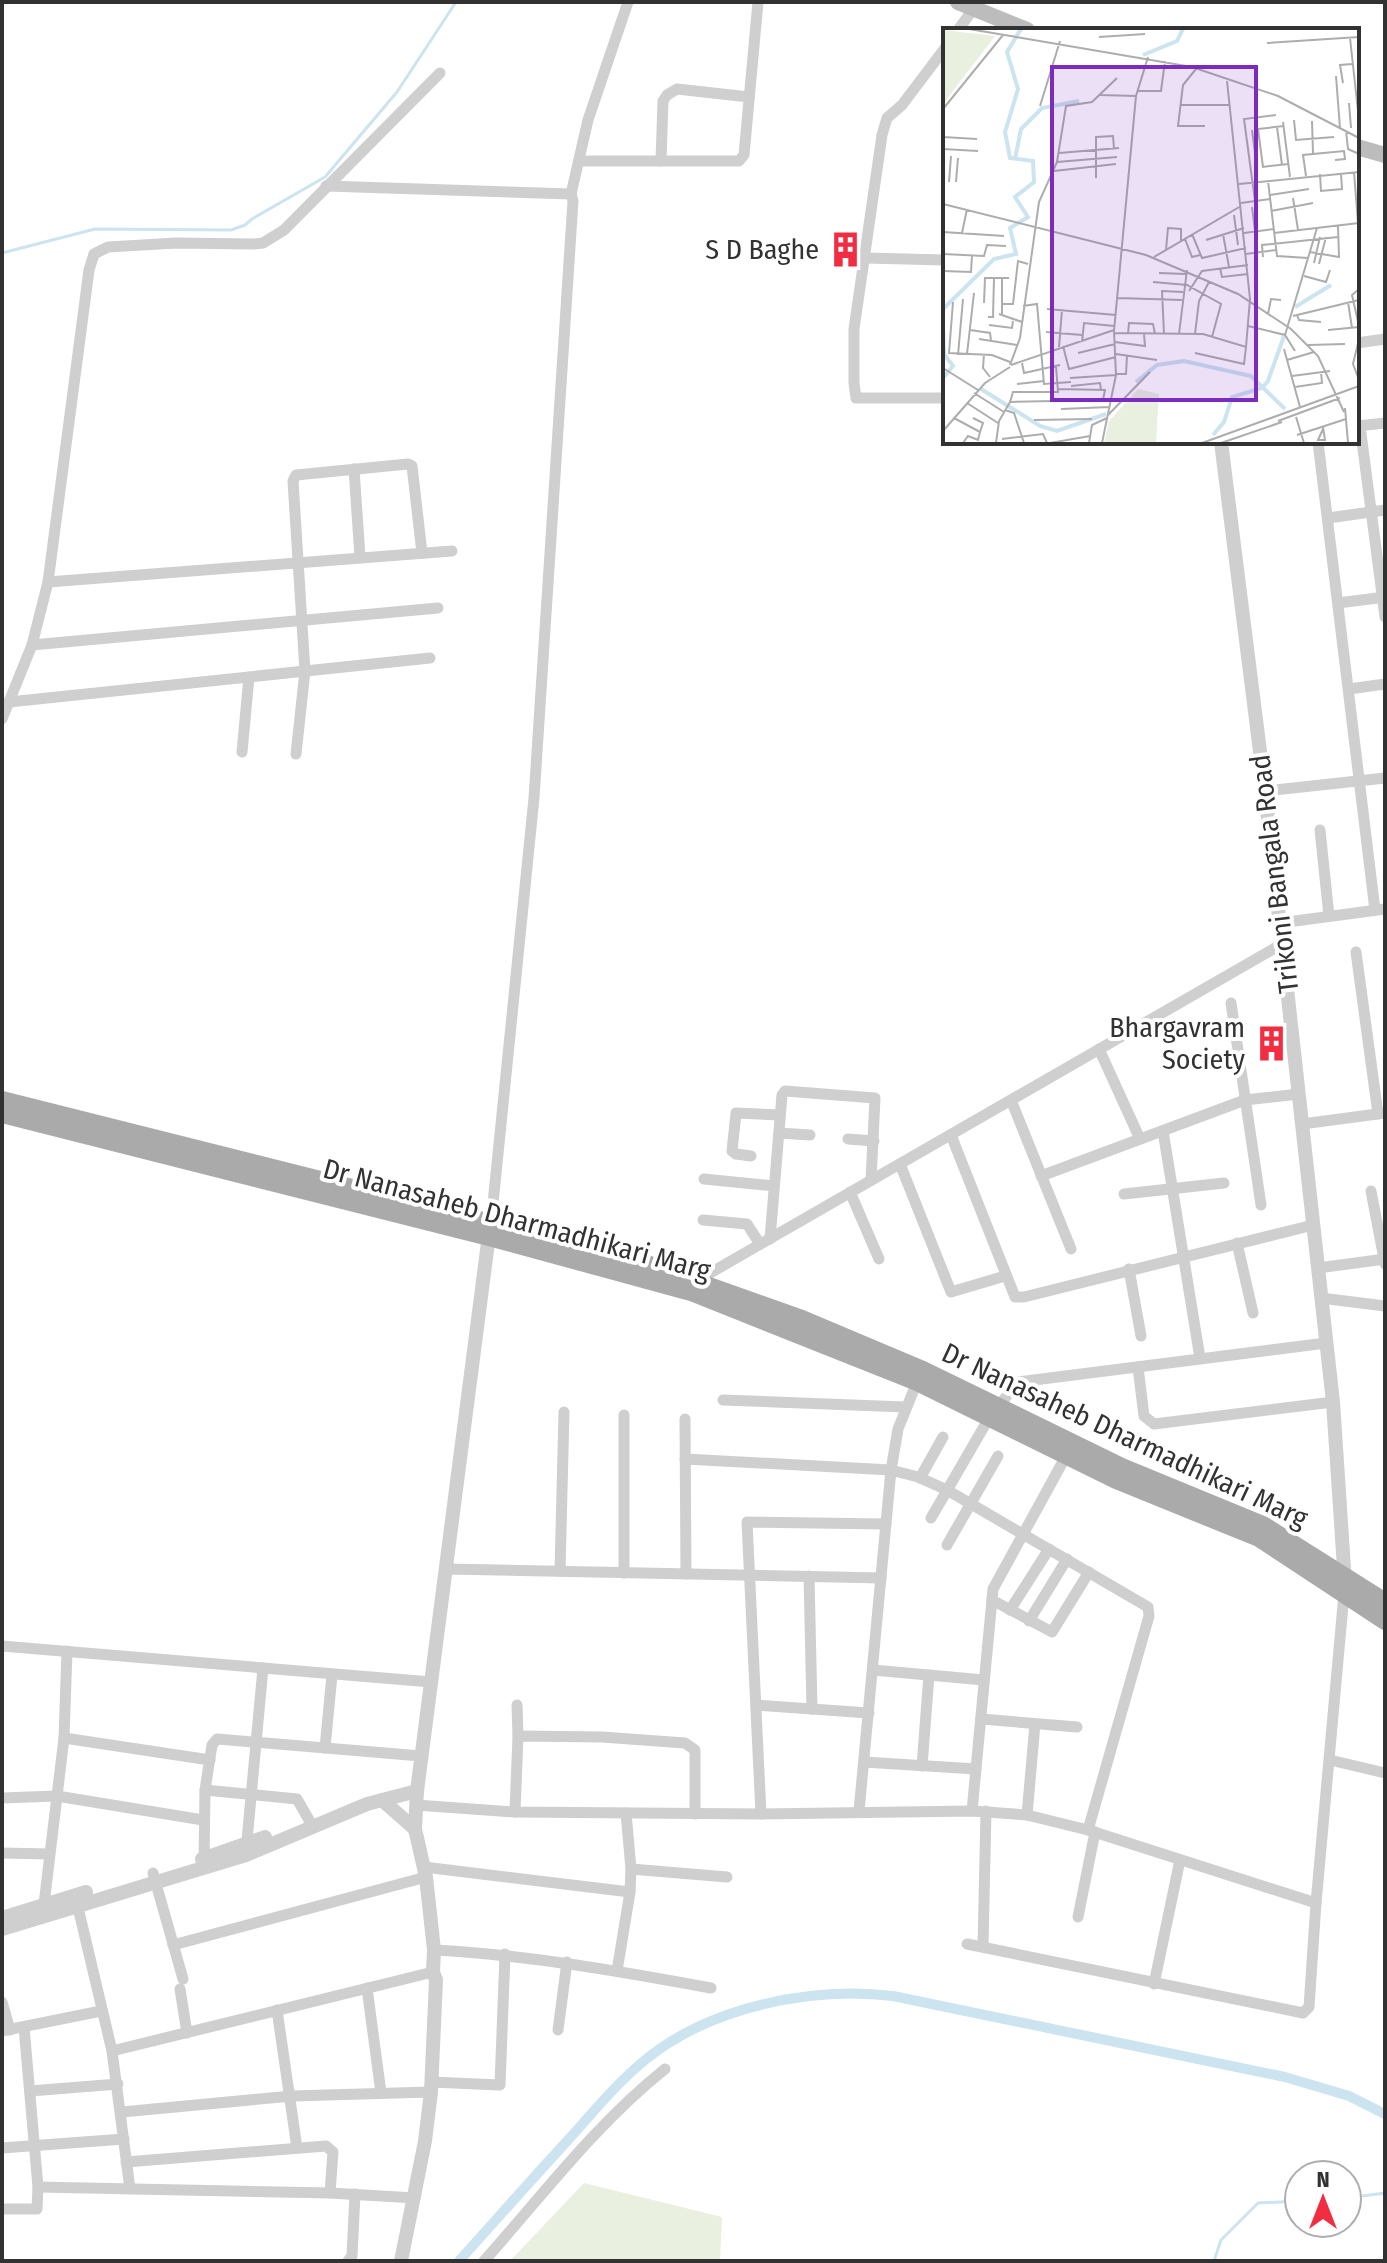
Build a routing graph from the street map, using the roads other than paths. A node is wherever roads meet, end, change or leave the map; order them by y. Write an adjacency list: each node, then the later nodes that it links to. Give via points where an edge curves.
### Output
1 (628, 2): 11 (street)
2 (758, 2): 8 (street)
3 (966, 5): 4 (street); 5 (main road)
4 (959, 28)
5 (1022, 28)
6 (943, 51): 15 (street, via 887,118)
7 (440, 73): 13 (street)
8 (749, 97): 12 (street, via 744,155 739,161); 12 (street, via 677,89 667,95)
9 (1359, 148): 10 (main road)
10 (1385, 155)
11 (579, 161): 12 (street); 14 (street)
12 (661, 161)
13 (326, 186): 14 (street); 33 (street, via 284,230 263,243 116,246 94,254)
14 (571, 194): 89 (street, via 534,798)
15 (866, 258): 16 (street); 19 (street, via 854,329 856,398)
16 (943, 260)
17 (1385, 339): 18 (street)
18 (1359, 343)
19 (943, 398)
20 (1385, 423): 21 (street)
21 (1359, 426)
22 (1359, 433): 27 (street)
23 (1221, 444): 51 (street, Trikoni Bangala Road)
24 (1318, 444): 28 (street)
25 (354, 469): 30 (street, via 408,464 414,468); 31 (street); 32 (street, via 299,473 294,478)
26 (1385, 510): 27 (street)
27 (1371, 512): 28 (street); 34 (street)
28 (1328, 518): 35 (street)
29 (452, 551): 30 (street)
30 (422, 553): 31 (street)
31 (360, 557): 32 (street)
32 (299, 562): 33 (street); 38 (street)
33 (48, 582): 39 (street)
34 (1384, 597): 35 (street); 37 (street)
35 (1338, 603): 44 (street)
36 (438, 608): 38 (street)
37 (1385, 617)
38 (304, 620): 39 (street); 41 (street)
39 (32, 645): 45 (street)
40 (430, 658): 41 (street)
41 (305, 671): 42 (street); 48 (street)
42 (249, 677): 45 (street); 47 (street)
43 (1385, 684): 44 (street)
44 (1349, 689): 50 (street)
45 (9, 702): 46 (street)
46 (2, 719)
47 (242, 752)
48 (296, 754)
49 (1385, 778): 50 (street)
50 (1360, 781): 51 (street); 53 (street)
51 (1265, 791): 55 (street, Trikoni Bangala Road)
52 (1320, 830): 54 (street)
53 (1380, 910): 54 (street)
54 (1329, 916): 55 (street)
55 (1280, 923): 56 (street, Trikoni Bangala Road)
56 (1282, 944): 59 (street); 60 (street, Trikoni Bangala Road)
57 (1356, 952): 64 (street)
58 (1231, 1003): 63 (street)
59 (1099, 1049): 62 (street); 73 (street)
60 (1299, 1094): 63 (street); 67 (street, Trikoni Bangala Road)
61 (2, 1100): 89 (main road, Dr Nanasaheb Dharmadhikari Marg)
62 (1011, 1100): 71 (street); 77 (street)
63 (1245, 1100): 68 (street); 86 (street)
64 (1381, 1113): 67 (street)
65 (2, 1114): 89 (main road, Dr Nanasaheb Dharmadhikari Marg)
66 (780, 1115): 69 (street); 74 (street, via 787,1091 874,1097); 75 (street, via 736,1113 732,1151)
67 (1302, 1124): 88 (street, Trikoni Bangala Road)
68 (1163, 1131): 73 (street); 82 (street)
69 (779, 1133): 70 (street); 81 (street)
70 (810, 1135)
71 (951, 1135): 76 (street); 98 (street)
72 (848, 1139): 74 (street)
73 (1140, 1139): 77 (street)
74 (874, 1141): 79 (street)
75 (751, 1156)
76 (900, 1164): 79 (street); 98 (street, via 951,1292)
77 (1041, 1176): 92 (street)
78 (704, 1179): 81 (street)
79 (871, 1180): 84 (street)
80 (1224, 1183): 82 (street)
81 (774, 1186): 90 (street)
82 (1173, 1188): 85 (street); 93 (street)
83 (1371, 1191): 95 (street)
84 (850, 1192): 90 (street); 94 (street)
85 (1124, 1194)
86 (1261, 1205)
87 (703, 1220): 90 (street, via 747,1224)
88 (1313, 1225): 91 (street); 96 (street, Trikoni Bangala Road)
89 (490, 1230): 99 (main road, Dr Nanasaheb Dharmadhikari Marg, via 630,1258); 129 (street)
90 (765, 1242): 99 (street)
91 (1237, 1243): 93 (street); 102 (street)
92 (1071, 1249)
93 (1184, 1256): 97 (street); 105 (street)
94 (879, 1259)
95 (1385, 1261): 96 (street)
96 (1318, 1268): 100 (street, Trikoni Bangala Road)
97 (1129, 1269): 98 (street, via 1019,1298 1012,1295); 103 (street)
98 (1005, 1276)
99 (694, 1286): 107 (main road, Dr Nanasaheb Dharmadhikari Marg, via 802,1319)
100 (1321, 1298): 101 (street); 104 (street, Trikoni Bangala Road)
101 (1385, 1306)
102 (1253, 1313)
103 (1141, 1336)
104 (1326, 1343): 105 (street); 109 (street, Trikoni Bangala Road)
105 (1200, 1358): 106 (street)
106 (1138, 1367): 109 (street, via 1144,1416 1154,1424); 111 (street, via 1025,1380 1013,1385)
107 (920, 1376): 110 (street); 111 (main road, Dr Nanasaheb Dharmadhikari Marg)
108 (723, 1400): 110 (street)
109 (1333, 1402): 137 (street, Trikoni Bangala Road)
110 (905, 1407): 119 (street)
111 (993, 1411): 117 (main road, Dr Nanasaheb Dharmadhikari Marg); 121 (street); 137 (main road, Dr Nanasaheb Dharmadhikari Marg, via 1263,1525)
112 (564, 1412): 130 (street)
113 (624, 1415): 132 (street)
114 (685, 1419): 118 (street)
115 (943, 1437): 120 (street)
116 (998, 1456): 122 (street)
117 (1066, 1456): 125 (street); 137 (main road, Dr Nanasaheb Dharmadhikari Marg, via 1259,1538)
118 (685, 1459): 119 (street); 133 (street)
119 (891, 1470): 120 (street); 124 (street)
120 (920, 1478): 121 (street)
121 (947, 1490): 122 (street); 123 (street)
122 (969, 1504): 125 (street); 126 (street)
123 (931, 1518)
124 (886, 1524): 134 (street, via 747,1522); 136 (street)
125 (1023, 1533): 127 (street); 138 (street)
126 (947, 1545)
127 (1049, 1549): 128 (street); 140 (street)
128 (1067, 1559): 131 (street); 141 (street)
129 (446, 1569): 130 (street); 150 (street)
130 (560, 1571): 132 (street)
131 (1089, 1572): 141 (street, via 1052,1632); 186 (street, via 1146,1605 1150,1613)
132 (624, 1573): 133 (street)
133 (686, 1574): 134 (street)
134 (749, 1575): 135 (street); 152 (street)
135 (809, 1576): 136 (street); 153 (street)
136 (881, 1578): 146 (street)
137 (1345, 1585): 139 (main road, Dr Nanasaheb Dharmadhikari Marg); 142 (main road, Dr Nanasaheb Dharmadhikari Marg); 164 (street)
138 (992, 1600): 140 (street); 149 (street)
139 (1385, 1602)
140 (1010, 1610): 141 (street)
141 (1029, 1621)
142 (1385, 1621)
143 (2, 1646): 144 (street)
144 (67, 1651): 145 (street); 159 (street)
145 (263, 1668): 147 (street); 160 (street)
146 (873, 1670): 148 (street); 154 (street)
147 (332, 1675): 150 (street); 161 (street)
148 (929, 1675): 149 (street); 166 (street)
149 (984, 1680): 155 (street)
150 (431, 1682): 162 (street)
151 (517, 1705): 158 (street)
152 (756, 1705): 153 (street); 181 (street)
153 (812, 1709): 154 (street)
154 (869, 1713): 165 (street)
155 (981, 1719): 156 (street); 167 (street)
156 (1035, 1724): 157 (street); 182 (street)
157 (1077, 1727)
158 (518, 1736): 178 (street); 180 (street, via 685,1743 695,1750)
159 (64, 1738): 163 (street); 172 (street)
160 (256, 1742): 161 (street); 163 (street, via 217,1739); 170 (street)
161 (325, 1748): 162 (street)
162 (421, 1756): 171 (street)
163 (210, 1760): 169 (street)
164 (1330, 1760): 168 (street); 198 (street)
165 (864, 1762): 166 (street); 175 (street)
166 (922, 1766): 167 (street)
167 (976, 1769): 176 (street)
168 (1385, 1773)
169 (205, 1790): 170 (street); 183 (street)
170 (251, 1794): 184 (street, via 297,1799); 187 (street)
171 (417, 1794): 174 (street); 178 (street); 184 (street, via 376,1795); 185 (street)
172 (57, 1796): 173 (street); 183 (street); 189 (street)
173 (2, 1798)
174 (382, 1800): 184 (street); 185 (street)
175 (859, 1811): 176 (street); 181 (street)
176 (972, 1811): 177 (street)
177 (986, 1811): 182 (street); 205 (street)
178 (515, 1812): 179 (street)
179 (626, 1813): 180 (street); 192 (street)
180 (695, 1814): 181 (street)
181 (761, 1814)
182 (1027, 1815): 186 (street)
183 (203, 1820): 191 (street)
184 (311, 1823): 187 (street)
185 (415, 1829): 193 (street)
186 (1091, 1831): 190 (street); 200 (street)
187 (246, 1850): 191 (street)
188 (2, 1853): 189 (street)
189 (49, 1854): 199 (street)
190 (1180, 1860): 198 (street); 211 (street)
191 (204, 1863): 195 (street)
192 (631, 1869): 194 (street); 196 (street)
193 (425, 1872): 196 (street); 204 (street); 206 (street)
194 (727, 1877)
195 (155, 1878): 197 (street); 204 (street)
196 (630, 1892): 209 (street)
197 (76, 1900): 199 (street); 202 (street); 216 (street)
198 (1316, 1903): 211 (street, via 1305,2012)
199 (44, 1904): 201 (street)
200 (1078, 1917)
201 (2, 1918)
202 (2, 1929)
203 (967, 1944): 205 (street)
204 (173, 1945): 220 (street)
205 (983, 1946): 211 (street)
206 (434, 1950): 207 (street); 210 (street)
207 (505, 1954): 208 (street); 224 (street, via 500,2085)
208 (567, 1962): 209 (street); 218 (street)
209 (617, 1971): 213 (street)
210 (433, 1972): 212 (street); 224 (street)
211 (1154, 1984)
212 (367, 1988): 215 (street); 226 (street)
213 (711, 1988)
214 (2, 2002): 219 (street)
215 (277, 2010): 220 (street); 227 (street)
216 (101, 2011): 217 (street); 221 (street)
217 (24, 2027): 219 (street); 225 (street)
218 (558, 2030)
219 (6, 2031)
220 (187, 2033): 221 (street)
221 (112, 2051): 223 (street)
222 (665, 2069): 243 (street, via 596,2134)
223 (118, 2084): 225 (street); 228 (street)
224 (428, 2088): 226 (street); 238 (street)
225 (30, 2091): 230 (street)
226 (381, 2093): 227 (street)
227 (292, 2096): 228 (street); 232 (street)
228 (122, 2112): 229 (street)
229 (124, 2139): 230 (street); 233 (street)
230 (35, 2146): 231 (street); 234 (street)
231 (2, 2148)
232 (297, 2148): 233 (street); 236 (street, via 326,2146 333,2152)
233 (126, 2162): 235 (street)
234 (38, 2187): 235 (street); 239 (street, via 37,2209)
235 (130, 2189): 236 (street)
236 (330, 2193): 237 (street)
237 (355, 2194): 238 (street); 240 (street)
238 (411, 2197): 241 (street); 242 (street)
239 (2, 2209)
240 (348, 2261)
241 (393, 2261)
242 (401, 2261)
243 (484, 2261)

